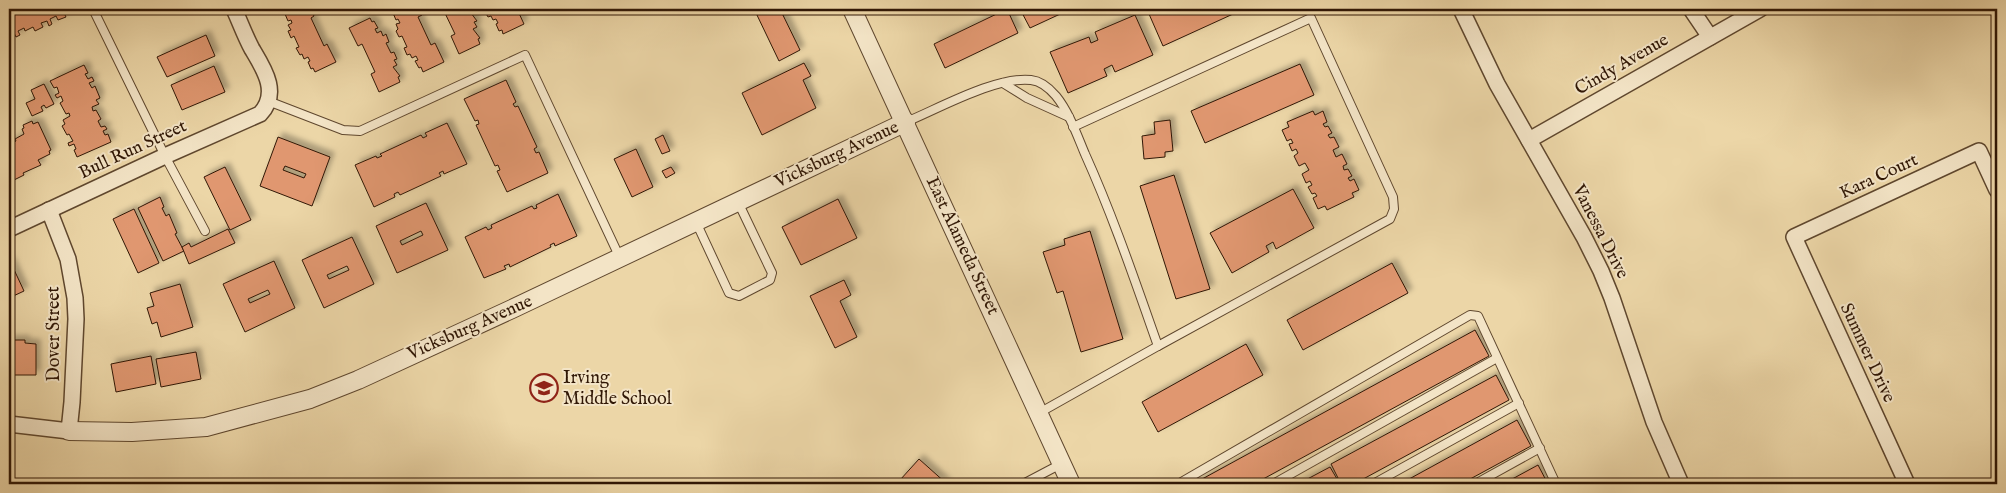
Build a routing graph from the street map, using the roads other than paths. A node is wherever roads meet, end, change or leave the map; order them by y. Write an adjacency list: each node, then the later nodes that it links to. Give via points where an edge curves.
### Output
1 (94, 9): 14 (lane)
2 (234, 9): 9 (street, via 266,74)
3 (852, 9): 11 (street, East Alameda Street)
4 (1461, 9): 13 (street, Vanessa Drive)
5 (1691, 9): 7 (street)
6 (1760, 9): 7 (street, Cindy Avenue)
7 (1710, 37): 13 (street, Cindy Avenue)
8 (1003, 83): 10 (lane); 10 (lane, via 1033,80 1047,87); 11 (lane)
9 (268, 101): 14 (street, Bull Run Street, via 260,114 249,120); 22 (lane, via 343,130 360,130 525,55)
10 (1069, 117): 12 (lane)
11 (906, 122): 16 (street, Vicksburg Avenue); 26 (street, East Alameda Street)
12 (1073, 127): 23 (lane, via 1110,211); 23 (lane, via 1311,18 1393,197 1394,209 1390,219)
13 (1529, 140): 38 (street, Vanessa Drive, via 1584,237 1612,298 1654,422)
14 (164, 156): 17 (street, Bull Run Street); 20 (lane)
15 (1997, 190): 21 (street, Kara Court, via 1980,151)
16 (738, 202): 18 (street, Vicksburg Avenue); 18 (lane, via 772,273 770,280 739,296 729,293)
17 (49, 210): 19 (street, Bull Run Street); 28 (street, Dover Street, via 68,259 75,298)
18 (696, 222): 22 (street, Vicksburg Avenue)
19 (9, 229)
20 (205, 231)
21 (1794, 236): 39 (street, Summer Drive)
22 (620, 258): 28 (street, Vicksburg Avenue, via 358,380 310,399 206,427 132,432)
23 (1158, 346): 26 (lane)
24 (1497, 358): 25 (lane); 33 (lane, via 1478,316 1470,315); 34 (lane)
25 (1519, 403): 29 (lane); 35 (lane)
26 (1038, 413): 30 (street, East Alameda Street)
27 (9, 424): 28 (street, Vicksburg Avenue)
28 (69, 431)
29 (1540, 448): 36 (lane); 37 (lane)
30 (1062, 464): 31 (lane); 32 (street, East Alameda Street)
31 (1023, 484)
32 (1071, 484)
33 (1178, 484)
34 (1273, 484)
35 (1373, 484)
36 (1475, 484)
37 (1556, 484)
38 (1681, 484)
39 (1907, 484)

